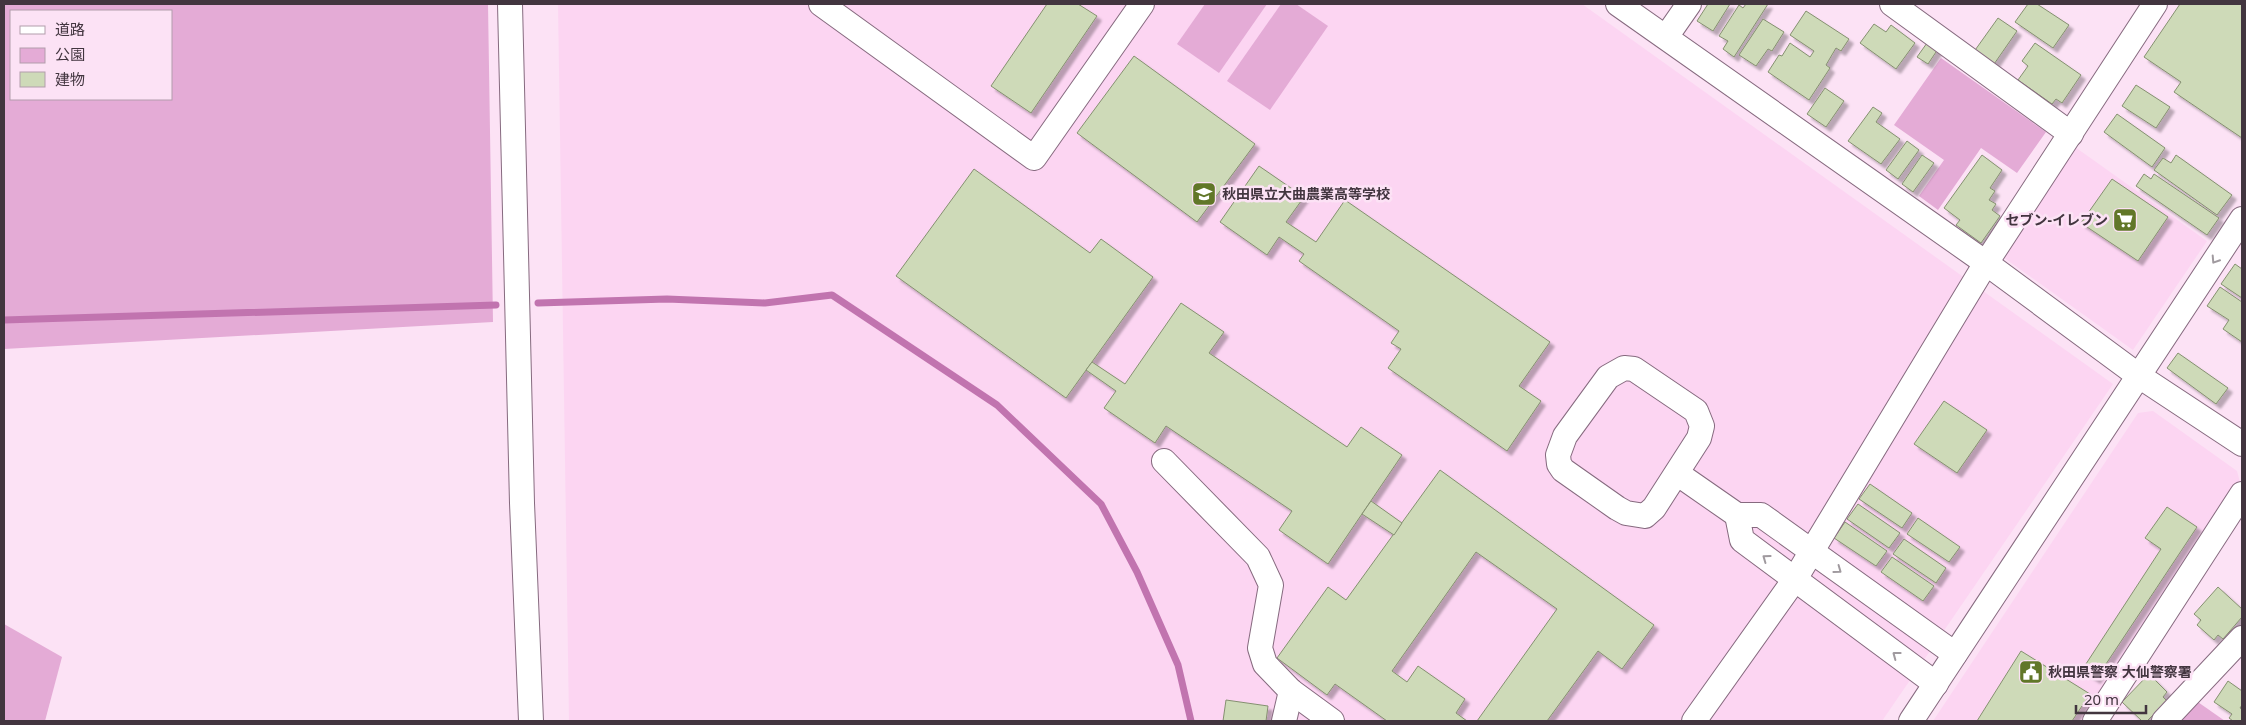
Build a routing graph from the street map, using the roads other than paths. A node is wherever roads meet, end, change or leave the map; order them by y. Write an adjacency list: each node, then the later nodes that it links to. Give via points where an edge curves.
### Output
1 (510, 4): 24 (street, via 522,503)
2 (821, 4): 3 (street, via 1034,158)
3 (1142, 4)
4 (1618, 4): 8 (street)
5 (1689, 4): 8 (street)
6 (1892, 4): 9 (street)
7 (2155, 4): 9 (street)
8 (1666, 37): 11 (street)
9 (2071, 134): 11 (street)
10 (2242, 219): 12 (street, one-way to 12)
11 (1986, 263): 12 (street); 18 (street)
12 (2139, 376): 13 (street); 21 (street)
13 (2242, 444)
14 (1164, 461): 23 (street, via 1258,557 1271,586 1260,648 1265,664)
15 (1678, 474): 15 (street, via 1654,508 1644,516 1636,516 1617,508 1564,470 1558,455 1565,436 1608,377 1624,368 1634,369 1696,411 1700,418 1701,433); 17 (street)
16 (2242, 494): 29 (street)
17 (1737, 515): 18 (street, via 1761,515); 19 (street, one-way to 17, via 1742,540)
18 (1812, 550): 19 (street); 21 (street, one-way to 21)
19 (1795, 579): 22 (street, one-way to 19); 27 (street)
20 (2242, 638): 30 (street)
21 (1955, 654): 22 (street)
22 (1936, 684): 28 (street)
23 (1291, 691): 25 (street); 26 (street)
24 (531, 721)
25 (1284, 721)
26 (1332, 721)
27 (1694, 721)
28 (1910, 721)
29 (2095, 721)
30 (2164, 721)

